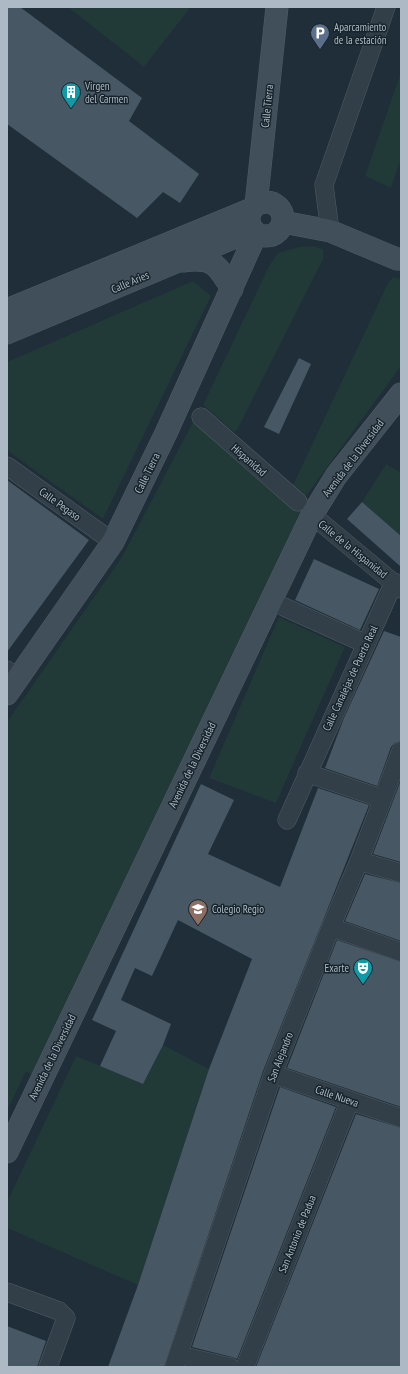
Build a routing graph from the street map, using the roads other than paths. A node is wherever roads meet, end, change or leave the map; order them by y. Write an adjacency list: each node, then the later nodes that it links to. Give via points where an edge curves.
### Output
1 (277, 7): 3 (street, Calle Tierra)
2 (386, 7): 5 (street, via 324,185)
3 (254, 220): 4 (street, via 262,236 278,232); 4 (street, via 261,203 267,202 277,206 283,216); 7 (street, Calle Aries); 8 (street, Calle Tierra); 9 (street, Calle Aries)
4 (283, 222): 5 (street)
5 (330, 231): 6 (street)
6 (400, 260)
7 (176, 262): 8 (street, via 207,260 224,275); 10 (street, Calle Aries)
8 (232, 289): 15 (street, Calle Tierra)
9 (7, 310)
10 (7, 333)
11 (401, 394): 14 (street, Avenida de la Diversidad, via 336,476)
12 (201, 417): 14 (street, Hispanidad)
13 (9, 470): 15 (street, Calle Pegaso)
14 (305, 509): 16 (street, Calle de la Hispanidad); 31 (street, Avenida de la Diversidad)
15 (113, 542): 19 (street, Calle Tierra)
16 (397, 585): 18 (street, Calle Canalejas de Puerto Real)
17 (284, 607): 18 (street)
18 (366, 644): 21 (street, Calle Canalejas de Puerto Real)
19 (11, 681)
20 (401, 751): 22 (street, San Alejandro)
21 (307, 773): 22 (street); 23 (street, Calle Canalejas de Puerto Real)
22 (383, 799): 24 (street, San Alejandro)
23 (287, 820)
24 (359, 861): 25 (street); 26 (street, San Alejandro)
25 (401, 873)
26 (331, 927): 27 (street); 28 (street, San Alejandro)
27 (401, 952)
28 (273, 1074): 29 (street, Calle Nueva); 33 (street, San Alejandro)
29 (350, 1100): 30 (street, Calle Nueva); 36 (street, San Antonio de Padua)
30 (401, 1118)
31 (7, 1152)
32 (7, 1292): 34 (street, via 59,1310 66,1318)
33 (176, 1361): 35 (street)
34 (48, 1367)
35 (230, 1367)
36 (245, 1367)

